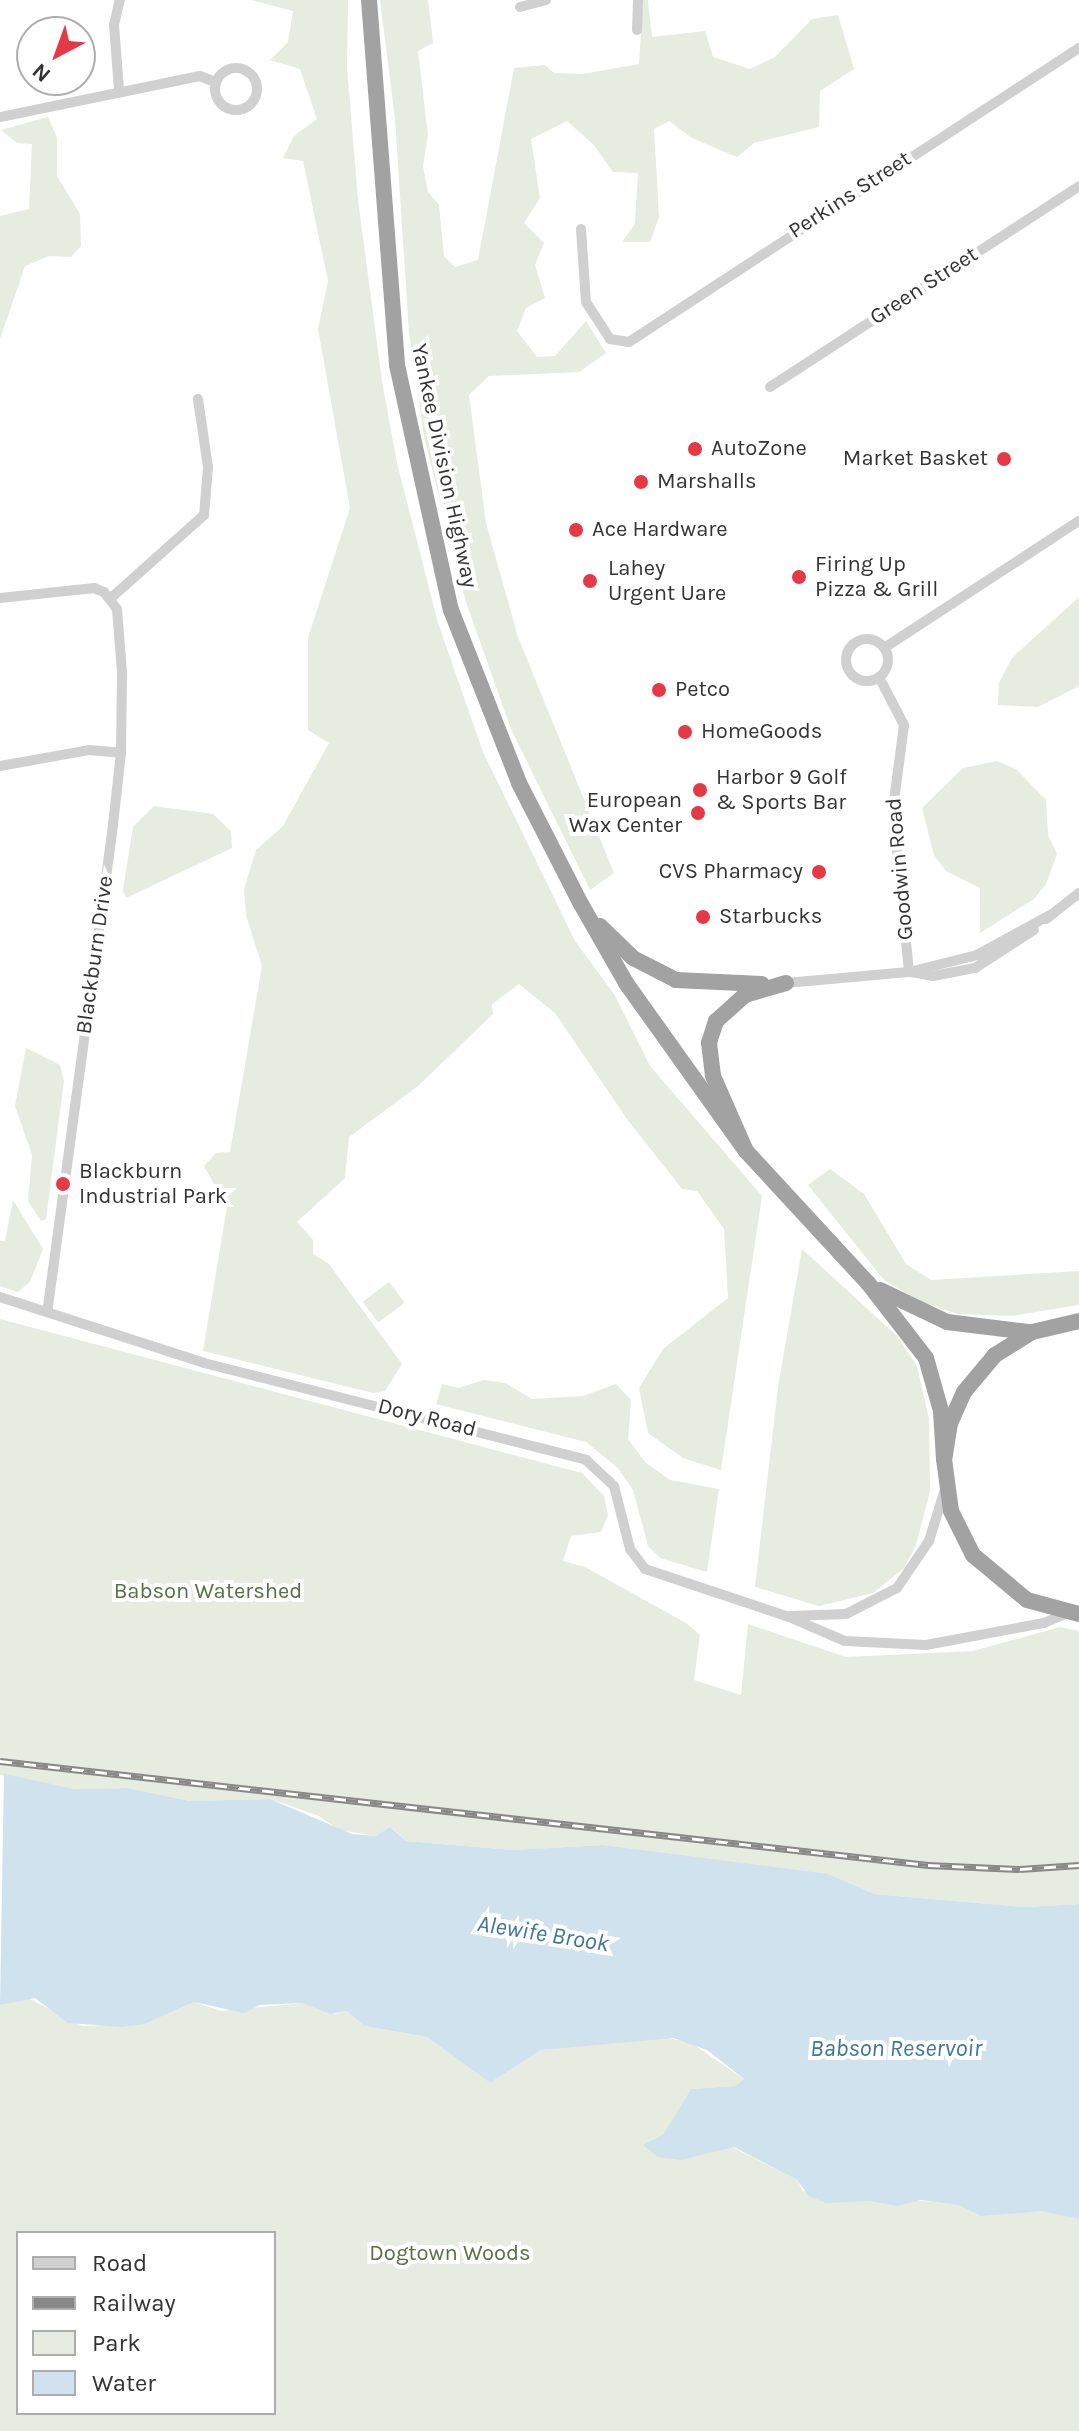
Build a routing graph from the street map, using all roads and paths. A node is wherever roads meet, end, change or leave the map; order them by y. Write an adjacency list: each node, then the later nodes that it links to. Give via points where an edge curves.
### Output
1 (120, 0): 9 (street, via 114,25)
2 (369, 0): 23 (highway, Yankee Division Highway, via 397,365 430,531 481,691 519,783)
3 (546, 0): 5 (street)
4 (638, 0): 6 (street)
5 (520, 7)
6 (637, 30)
7 (1079, 48): 12 (street, Perkins Street, via 622,344 605,334 586,302)
8 (215, 82): 8 (street, via 223,106 240,110 254,98 256,85 248,72 229,70); 9 (street, via 200,76)
9 (119, 90): 10 (street)
10 (0, 117)
11 (1079, 186): 13 (street, Green Street)
12 (581, 229)
13 (770, 387)
14 (198, 399): 17 (street, via 208,467 204,515)
15 (1079, 521): 18 (street)
16 (0, 598): 17 (street, via 94,588)
17 (111, 598): 20 (street, Blackburn Drive, via 117,609 122,673)
18 (884, 648): 19 (street, via 888,660); 19 (street, via 872,640 858,641 845,657 853,676 866,681)
19 (879, 677): 24 (street, Goodwin Road, via 904,725 893,809)
20 (121, 753): 21 (street, via 89,750); 29 (street, Blackburn Drive)
21 (0, 766)
22 (1079, 893): 24 (street, via 1021,942 975,968 933,976)
23 (581, 904): 25 (highway, via 633,958 676,980 709,986); 26 (highway, Yankee Division Highway, via 626,983)
24 (909, 972): 25 (street)
25 (786, 983): 26 (highway, via 759,989 728,1007 716,1021 709,1043 713,1076)
26 (746, 1151): 27 (highway, via 806,1222)
27 (868, 1283): 31 (highway, via 947,1322); 32 (highway, via 926,1358 941,1411)
28 (0, 1297): 29 (street, Dory Road)
29 (47, 1312): 35 (street, Dory Road, via 204,1363 586,1460 614,1486 630,1549 645,1569)
30 (1079, 1321): 31 (highway)
31 (1032, 1332): 32 (highway, via 995,1355 964,1392 950,1423)
32 (944, 1459): 33 (highway)
33 (945, 1488): 34 (highway, via 962,1537 990,1574 1027,1600); 35 (street, Dory Road, via 929,1541 897,1588 846,1614)
34 (1072, 1614): 35 (street, Dory Road, via 903,1647 845,1641)
35 (789, 1617)

